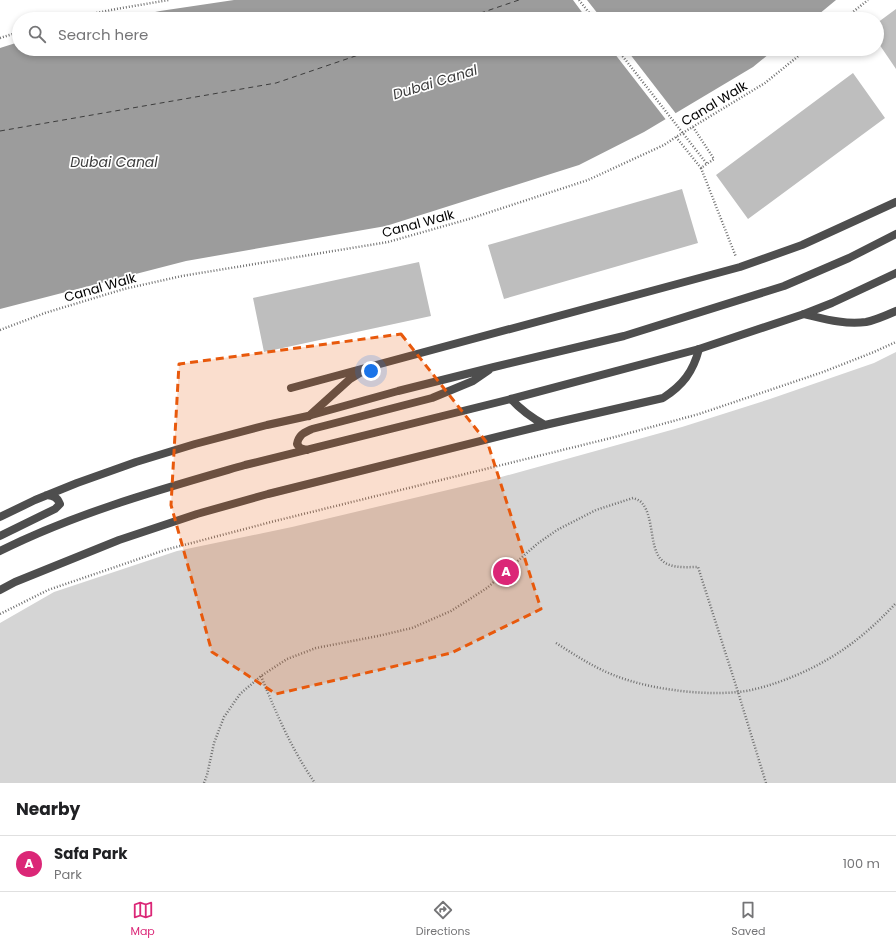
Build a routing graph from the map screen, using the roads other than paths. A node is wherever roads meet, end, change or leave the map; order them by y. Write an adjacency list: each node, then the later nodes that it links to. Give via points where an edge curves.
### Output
1 (894, 204): 7 (street, via 802,245 740,267)
2 (896, 234): 8 (street, via 784,286 624,336)
3 (896, 272): 5 (street)
4 (896, 311): 5 (street, via 868,322 852,323)
5 (804, 314): 6 (street)
6 (699, 349): 10 (street); 12 (street, via 687,377 663,398)
7 (372, 366): 9 (street); 11 (street, via 350,379)
8 (494, 367): 11 (street); 13 (street, via 473,381 432,398 303,433 297,444)
9 (291, 388)
10 (511, 399): 12 (street, via 520,410); 13 (street)
11 (308, 416): 14 (street, via 188,446)
12 (545, 425): 18 (street, via 197,514 119,540)
13 (307, 450): 17 (street, via 206,476 82,515)
14 (47, 495): 15 (street); 16 (street, via 55,496 60,504 55,509)
15 (0, 517)
16 (0, 536)
17 (0, 551)
18 (0, 590)

